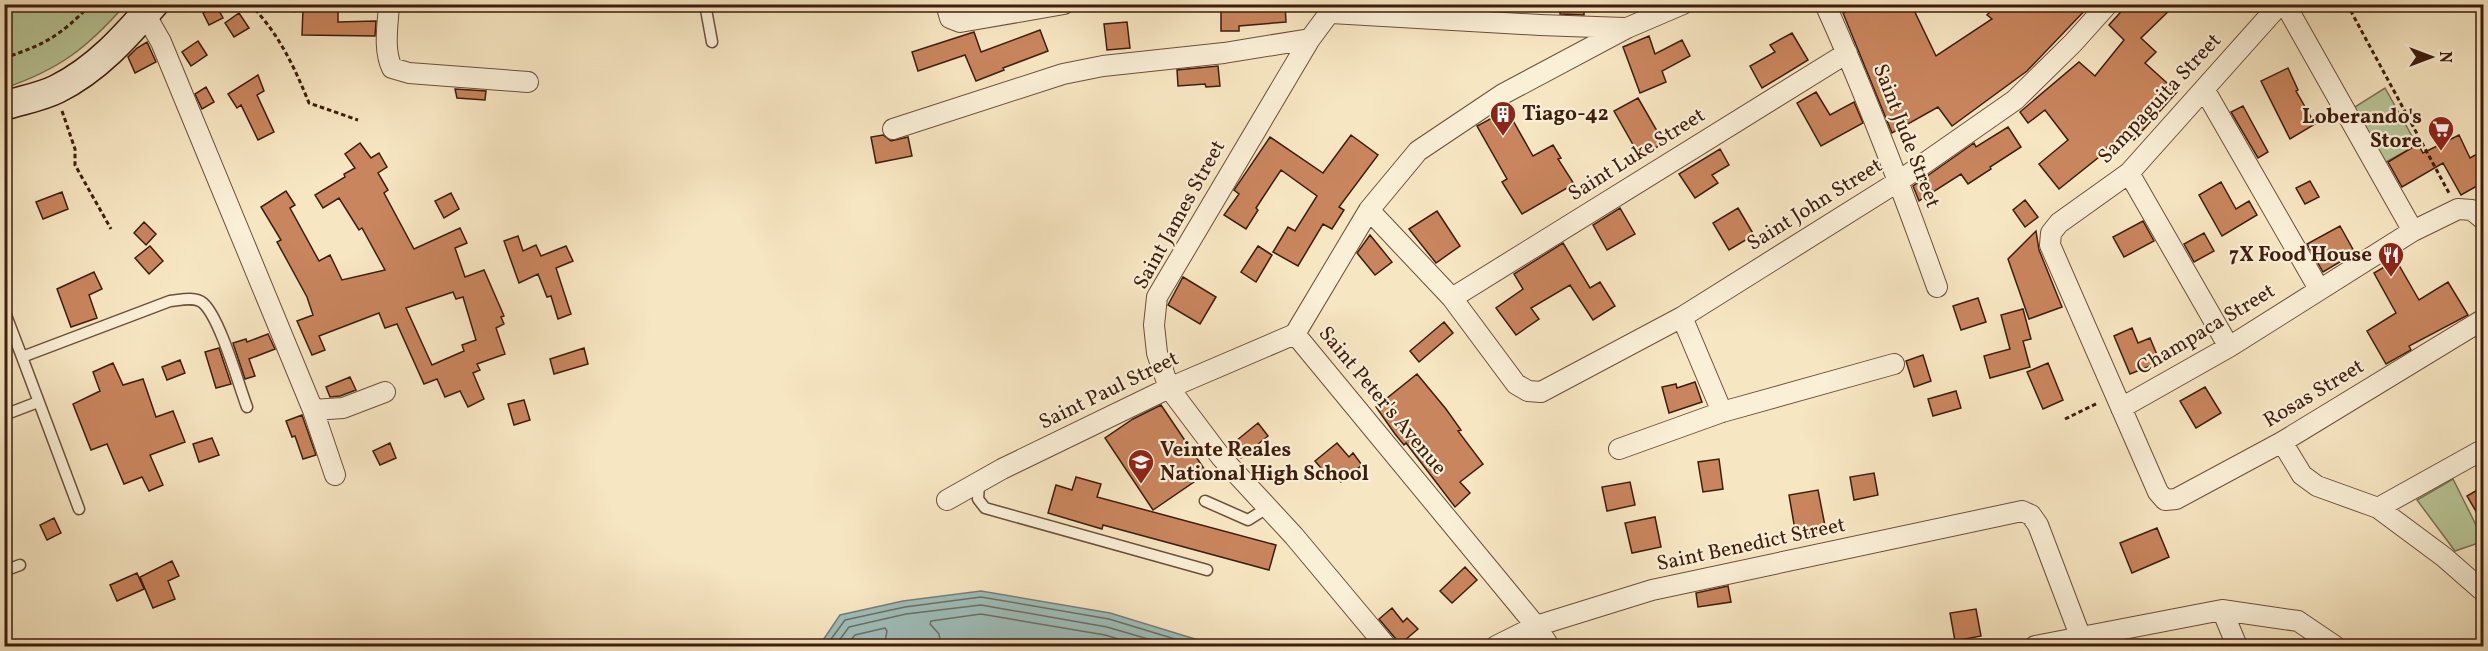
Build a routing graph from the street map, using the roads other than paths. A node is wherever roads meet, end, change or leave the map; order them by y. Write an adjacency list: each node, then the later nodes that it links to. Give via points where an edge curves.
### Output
1 (389, 4): 16 (street, via 387,59 392,68 409,73)
2 (705, 4): 14 (lane)
3 (946, 4): 4 (street, via 950,18 960,22)
4 (1064, 4)
5 (1683, 4): 12 (street, Saint Peter's Avenue)
6 (1825, 4): 15 (street, Saint Jude Street)
7 (2108, 4): 21 (street, Saint John Street, via 2015,100)
8 (2280, 4): 17 (street, Sampaguita Street)
9 (2286, 4): 24 (street)
10 (150, 9): 18 (street, via 88,70 56,90); 40 (street)
11 (1333, 9): 12 (street, via 1540,26); 13 (street, Saint James Street)
12 (1627, 28): 22 (street, Saint Peter's Avenue, via 1503,94 1418,151)
13 (1310, 39): 19 (street, via 1063,74); 35 (street, Saint James Street, via 1157,297 1157,353)
14 (712, 42)
15 (1847, 52): 21 (street, Saint Jude Street); 27 (street, Saint Luke Street)
16 (528, 82)
17 (2204, 89): 20 (street, Sampaguita Street); 26 (street)
18 (4, 106)
19 (893, 129)
20 (2129, 173): 32 (street); 37 (street, Sampaguita Street, via 2060,223 2051,233 2050,245)
21 (1899, 181): 25 (street, Saint Jude Street); 29 (street, Saint John Street)
22 (1369, 210): 27 (street); 31 (street, Saint Peter's Avenue)
23 (2471, 213): 24 (street, Champaca Street)
24 (2413, 231): 26 (street, Champaca Street)
25 (1937, 287)
26 (2319, 290): 32 (street, Champaca Street)
27 (1452, 298): 29 (street, Saint John Street, via 1516,384 1528,391 1541,392)
28 (4, 310): 33 (lane)
29 (1682, 317): 41 (street)
30 (2484, 318): 43 (street, Rosas Street)
31 (1295, 334): 35 (street, Saint Paul Street); 58 (street, Saint Peter's Avenue)
32 (2229, 347): 37 (street, Champaca Street)
33 (22, 357): 38 (lane); 39 (lane, via 170,301 193,299 202,302 215,321)
34 (1894, 364): 41 (street)
35 (1169, 388): 47 (street, Saint Paul Street, via 1002,469); 50 (street, Saint James Street, via 1221,457)
36 (385, 392): 40 (street, via 343,408)
37 (2119, 401): 43 (street, Rosas Street, via 2165,500 2176,499)
38 (38, 402): 42 (lane); 52 (lane)
39 (247, 407)
40 (313, 410): 46 (street)
41 (1722, 412): 44 (street)
42 (4, 415)
43 (2282, 442): 51 (street, via 2302,475 2317,486)
44 (1619, 449)
45 (2484, 449): 51 (street)
46 (335, 475)
47 (979, 484): 48 (street, Saint Paul Street); 54 (lane, via 980,503 989,510)
48 (947, 500)
49 (1205, 501): 50 (lane, via 1248,520)
50 (1267, 508): 60 (street, Saint James Street)
51 (2378, 508): 56 (street)
52 (79, 509)
53 (20, 565): 55 (lane)
54 (1207, 570)
55 (4, 571)
56 (2484, 592)
57 (2222, 610): 59 (street); 64 (street); 65 (street, via 2298,621)
58 (1536, 626): 59 (street, Saint Benedict Street, via 1652,591 2022,511 2038,525); 61 (street, Saint Benedict Street); 62 (street, Saint Peter's Avenue)
59 (2082, 642): 63 (street)
60 (1386, 646)
61 (1496, 646)
62 (1549, 646)
63 (2035, 646)
64 (2237, 646)
65 (2335, 646)

